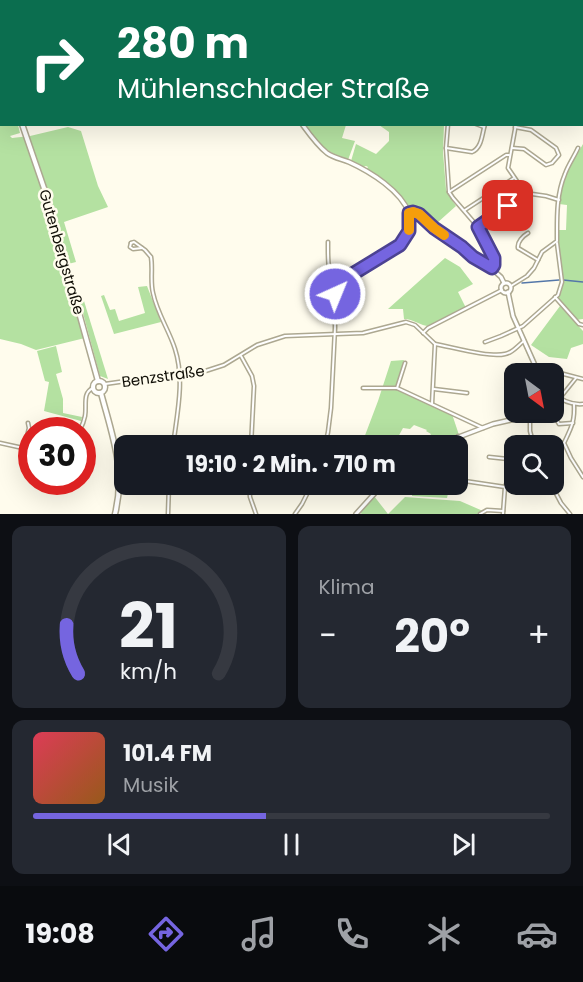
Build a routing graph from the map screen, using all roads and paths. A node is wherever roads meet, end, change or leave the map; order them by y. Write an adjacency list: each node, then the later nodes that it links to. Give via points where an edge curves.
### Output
1 (23, 126): 43 (main road, Gutenbergstraße, via 46,194)
2 (303, 126): 15 (street, via 328,154 357,167 393,191)
3 (448, 126): 6 (street)
4 (485, 126): 6 (street, via 476,151)
5 (516, 126): 7 (street); 7 (street, via 531,130 559,154 546,165 524,149)
6 (446, 148): 11 (street)
7 (512, 148): 9 (street)
8 (578, 148): 13 (street, via 563,176)
9 (509, 155): 10 (street, via 508,168); 11 (street)
10 (514, 178): 12 (street); 14 (street)
11 (449, 192): 14 (street)
12 (526, 194): 13 (street); 16 (street)
13 (559, 200): 18 (street)
14 (465, 210): 16 (street)
15 (409, 213): 22 (street, via 419,214); 25 (street, via 409,231 400,245 346,278)
16 (478, 227): 22 (street, via 494,258)
17 (528, 233): 21 (street, via 518,248)
18 (556, 241): 21 (street); 28 (street, via 562,282)
19 (328, 242): 25 (street, via 328,264)
20 (142, 248): 40 (street, via 151,257 153,296 175,349)
21 (538, 260): 24 (street, via 527,276)
22 (492, 268): 23 (street)
23 (504, 283): 24 (street); 26 (street)
24 (511, 286): 27 (street)
25 (337, 288): 32 (street)
26 (502, 290): 27 (street); 31 (street)
27 (508, 292): 30 (street)
28 (555, 297): 29 (street); 30 (street)
29 (583, 325)
30 (519, 328): 33 (street); 34 (street)
31 (423, 333): 32 (street, Benzstraße, via 406,322 363,333); 35 (street)
32 (335, 334): 36 (street, Benzstraße, via 285,336); 63 (street)
33 (524, 341): 35 (street, via 505,355); 38 (street)
34 (485, 342)
35 (435, 344): 48 (street)
36 (241, 355): 40 (street, Benzstraße, via 224,365); 62 (street, via 255,386)
37 (405, 363): 47 (street)
38 (535, 363)
39 (564, 374): 41 (street)
40 (180, 377): 44 (street, Benzstraße); 61 (street)
41 (576, 378): 42 (street); 51 (street)
42 (583, 379)
43 (98, 381): 44 (main road); 45 (main road)
44 (105, 384): 49 (main road)
45 (93, 388): 49 (main road); 56 (street, via 87,391)
46 (363, 388): 47 (street)
47 (397, 388): 53 (street)
48 (433, 389): 50 (street); 53 (street)
49 (101, 393): 80 (main road, via 120,465)
50 (467, 393)
51 (564, 393)
52 (564, 400): 54 (street)
53 (432, 404): 60 (street)
54 (574, 404): 55 (street); 59 (street)
55 (583, 404)
56 (84, 417)
57 (504, 422): 60 (street)
58 (558, 423): 59 (street)
59 (573, 423): 66 (street)
60 (483, 428): 64 (street)
61 (174, 435)
62 (252, 435)
63 (327, 435)
64 (461, 435)
65 (0, 443): 67 (street)
66 (564, 443): 70 (street)
67 (18, 447)
68 (489, 457): 69 (street)
69 (504, 459)
70 (583, 477)
71 (468, 481): 72 (street)
72 (504, 487)
73 (169, 495): 81 (street)
74 (250, 495): 82 (street)
75 (306, 495): 83 (street)
76 (373, 495): 84 (street)
77 (504, 495): 79 (street)
78 (557, 495): 86 (street)
79 (503, 513): 85 (street, via 487,510)
80 (115, 514)
81 (168, 514)
82 (256, 514)
83 (295, 514)
84 (356, 514)
85 (480, 514)
86 (570, 514)

